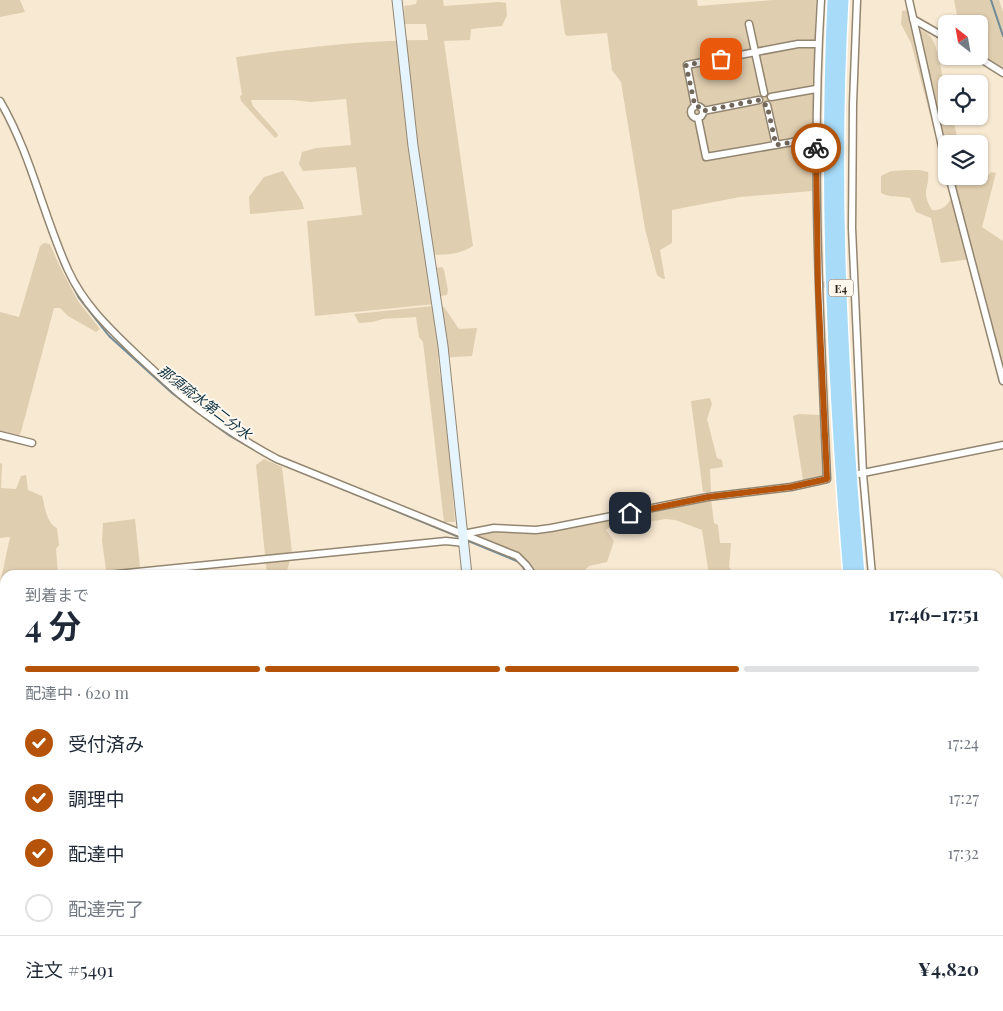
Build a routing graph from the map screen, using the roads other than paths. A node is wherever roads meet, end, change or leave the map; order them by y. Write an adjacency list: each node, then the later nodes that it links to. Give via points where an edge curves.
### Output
1 (397, 0): 32 (street, via 413,146 443,346)
2 (820, 0): 10 (street)
3 (833, 0): 36 (highway, E4, via 829,116 830,242 836,404)
4 (843, 0): 37 (highway, E4, via 839,240 845,403)
5 (857, 0): 31 (street, via 851,282)
6 (909, 0): 7 (street)
7 (913, 18): 9 (street); 23 (street)
8 (749, 24): 11 (street)
9 (938, 33)
10 (818, 44): 11 (street, via 798,44); 14 (street)
11 (755, 52): 15 (street); 20 (street, via 686,65)
12 (988, 63): 13 (street)
13 (1003, 72)
14 (816, 89): 16 (street); 24 (street)
15 (764, 93): 16 (street); 17 (street)
16 (771, 97): 19 (street)
17 (759, 100): 19 (street); 21 (street)
18 (0, 101): 32 (street, via 15,128 73,280 106,325 182,396 257,448)
19 (767, 105): 25 (street)
20 (695, 106): 21 (street); 22 (street, via 690,112)
21 (703, 111): 22 (street)
22 (698, 118): 25 (street, via 706,157)
23 (939, 135)
24 (816, 138): 25 (street); 32 (street, via 827,479 791,487 708,497 551,528 494,528)
25 (776, 145)
26 (951, 185): 27 (street)
27 (1003, 381)
28 (0, 435): 29 (street)
29 (32, 443)
30 (1003, 445): 31 (street)
31 (860, 474): 38 (street)
32 (463, 538): 33 (street); 34 (street); 35 (street, via 517,556)
33 (159, 570)
34 (466, 570)
35 (530, 570)
36 (849, 570)
37 (859, 570)
38 (871, 570)

